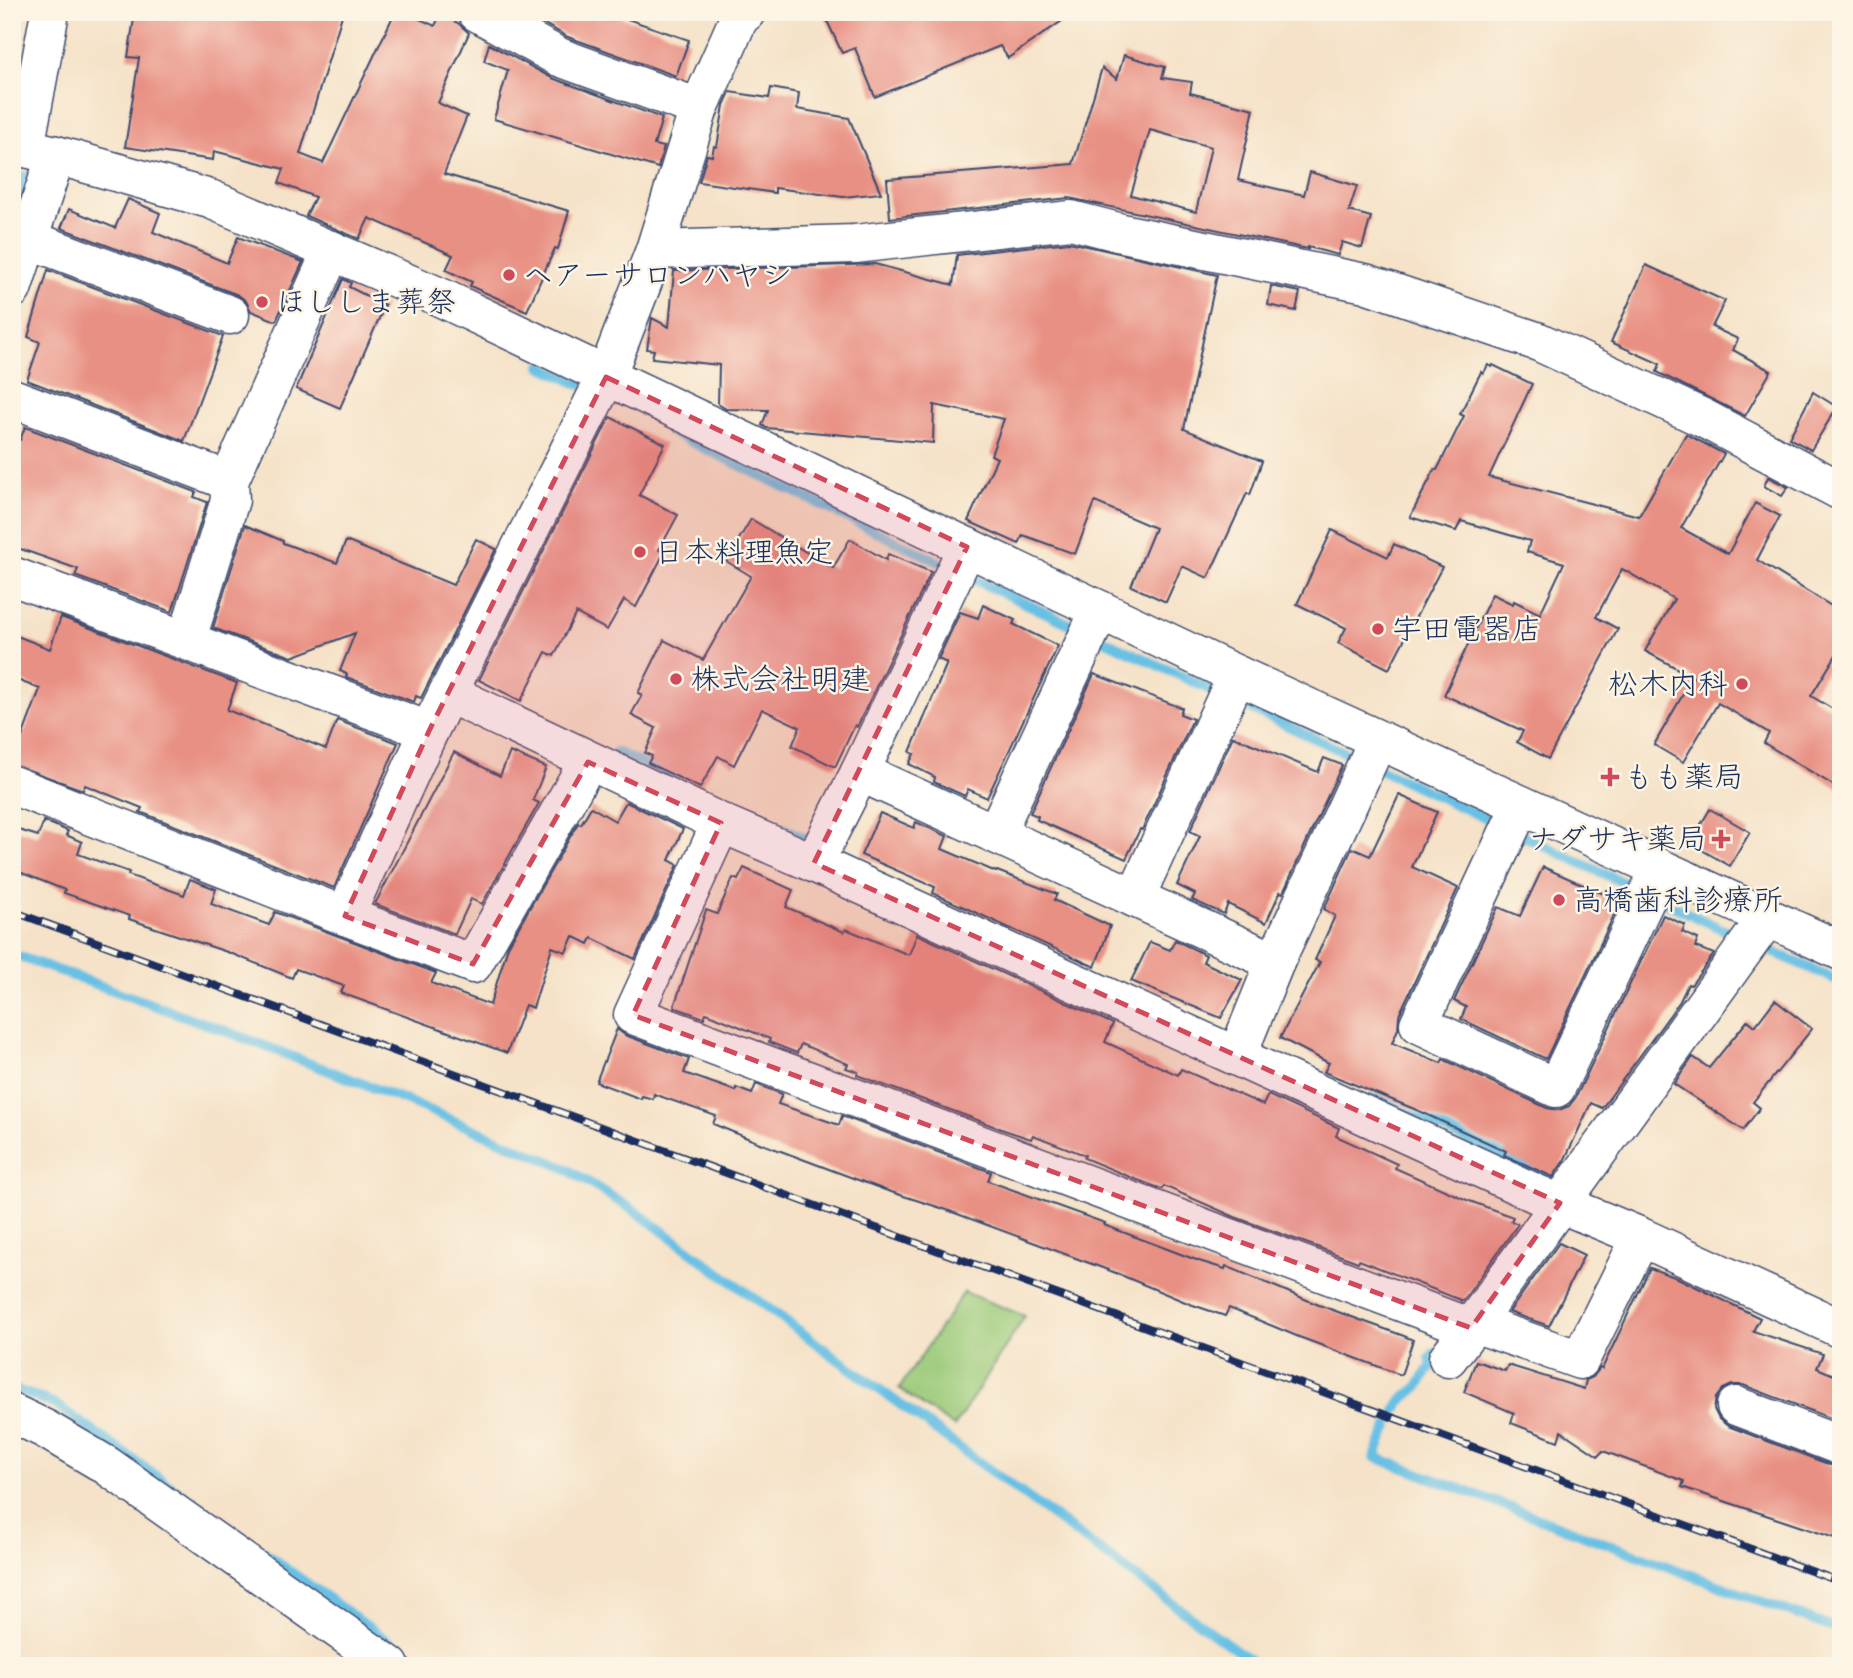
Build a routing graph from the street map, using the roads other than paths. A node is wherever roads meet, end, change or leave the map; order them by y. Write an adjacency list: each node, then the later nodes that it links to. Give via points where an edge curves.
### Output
1 (50, 12): 5 (street)
2 (477, 12): 4 (street, via 559,57)
3 (746, 12): 4 (street, via 739,18)
4 (699, 108): 8 (street)
5 (31, 149): 6 (street); 7 (street, via 210,199)
6 (29, 239): 9 (street); 10 (street)
7 (332, 250): 11 (street, via 440,296); 13 (street)
8 (654, 250): 11 (street); 14 (street, via 855,243 1071,220 1365,283 1539,342 1703,418)
9 (12, 289)
10 (230, 315)
11 (606, 377): 15 (street); 20 (street)
12 (12, 398): 13 (street)
13 (229, 481): 18 (street, via 230,500)
14 (1841, 491)
15 (960, 563): 17 (street); 24 (street)
16 (12, 576): 18 (street)
17 (1092, 626): 19 (street); 28 (street)
18 (187, 639): 21 (street)
19 (1229, 691): 22 (street); 31 (street)
20 (448, 693): 21 (street); 23 (street)
21 (429, 731): 32 (street)
22 (1371, 756): 27 (street); 35 (street)
23 (588, 762): 26 (street); 32 (street, via 473,964)
24 (860, 772): 28 (street); 29 (street)
25 (12, 785): 32 (street)
26 (721, 823): 29 (street); 40 (street, via 633,1015)
27 (1513, 823): 30 (street); 30 (street, via 1419,1024 1556,1088)
28 (996, 833): 31 (street)
29 (820, 851): 36 (street)
30 (1652, 886): 33 (street)
31 (1135, 898): 35 (street)
32 (345, 916)
33 (1756, 933): 34 (street); 37 (street)
34 (1841, 951)
35 (1275, 962): 36 (street)
36 (1242, 1043): 37 (street)
37 (1550, 1199): 38 (street); 40 (street)
38 (1641, 1237): 39 (street); 40 (street, via 1580,1360)
39 (1841, 1329)
40 (1461, 1331)
41 (1736, 1406): 43 (street)
42 (12, 1413): 44 (street, via 106,1465)
43 (1841, 1446)
44 (390, 1666)

